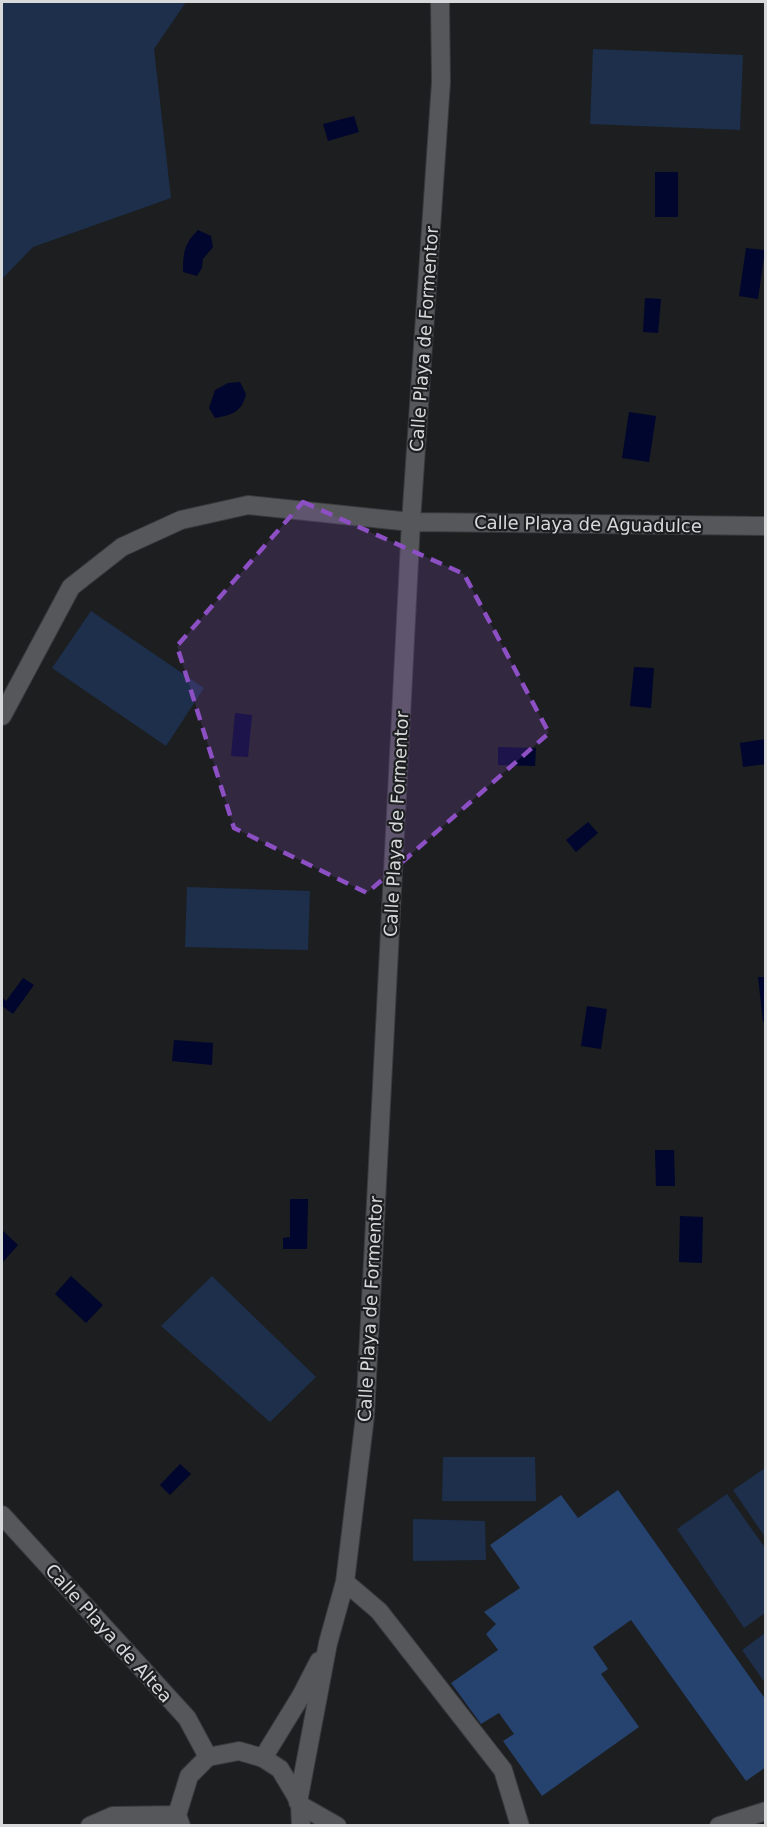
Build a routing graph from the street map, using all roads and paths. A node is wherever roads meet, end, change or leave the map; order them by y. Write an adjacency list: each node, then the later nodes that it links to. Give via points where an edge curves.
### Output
1 (440, 2): 2 (street, Calle Playa de Formentor, via 441,82)
2 (411, 522): 3 (street, Calle Playa de Aguadulce); 4 (street, Calle Playa de Aguadulce, via 248,505 181,520 122,547 71,587); 6 (street, Calle Playa de Formentor, via 365,1416)
3 (765, 526)
4 (2, 717)
5 (2, 1515): 8 (street, Calle Playa de Altea, via 187,1718)
6 (345, 1582): 7 (street, Calle Playa de Formentor); 16 (street, via 379,1611 503,1770)
7 (328, 1643): 9 (street, Calle Playa de Formentor); 10 (street, Calle Playa de Formentor)
8 (208, 1757): 9 (street, Calle Playa de Formentor, via 239,1751); 12 (street, via 189,1776)
9 (263, 1758): 10 (street, Calle Playa de Formentor, via 288,1779)
10 (299, 1803): 14 (street, Calle Playa de Formentor); 15 (street)
11 (765, 1811): 17 (street)
12 (179, 1820): 13 (street, via 113,1816)
13 (90, 1826)
14 (301, 1826)
15 (337, 1826)
16 (520, 1826)
17 (718, 1826)

